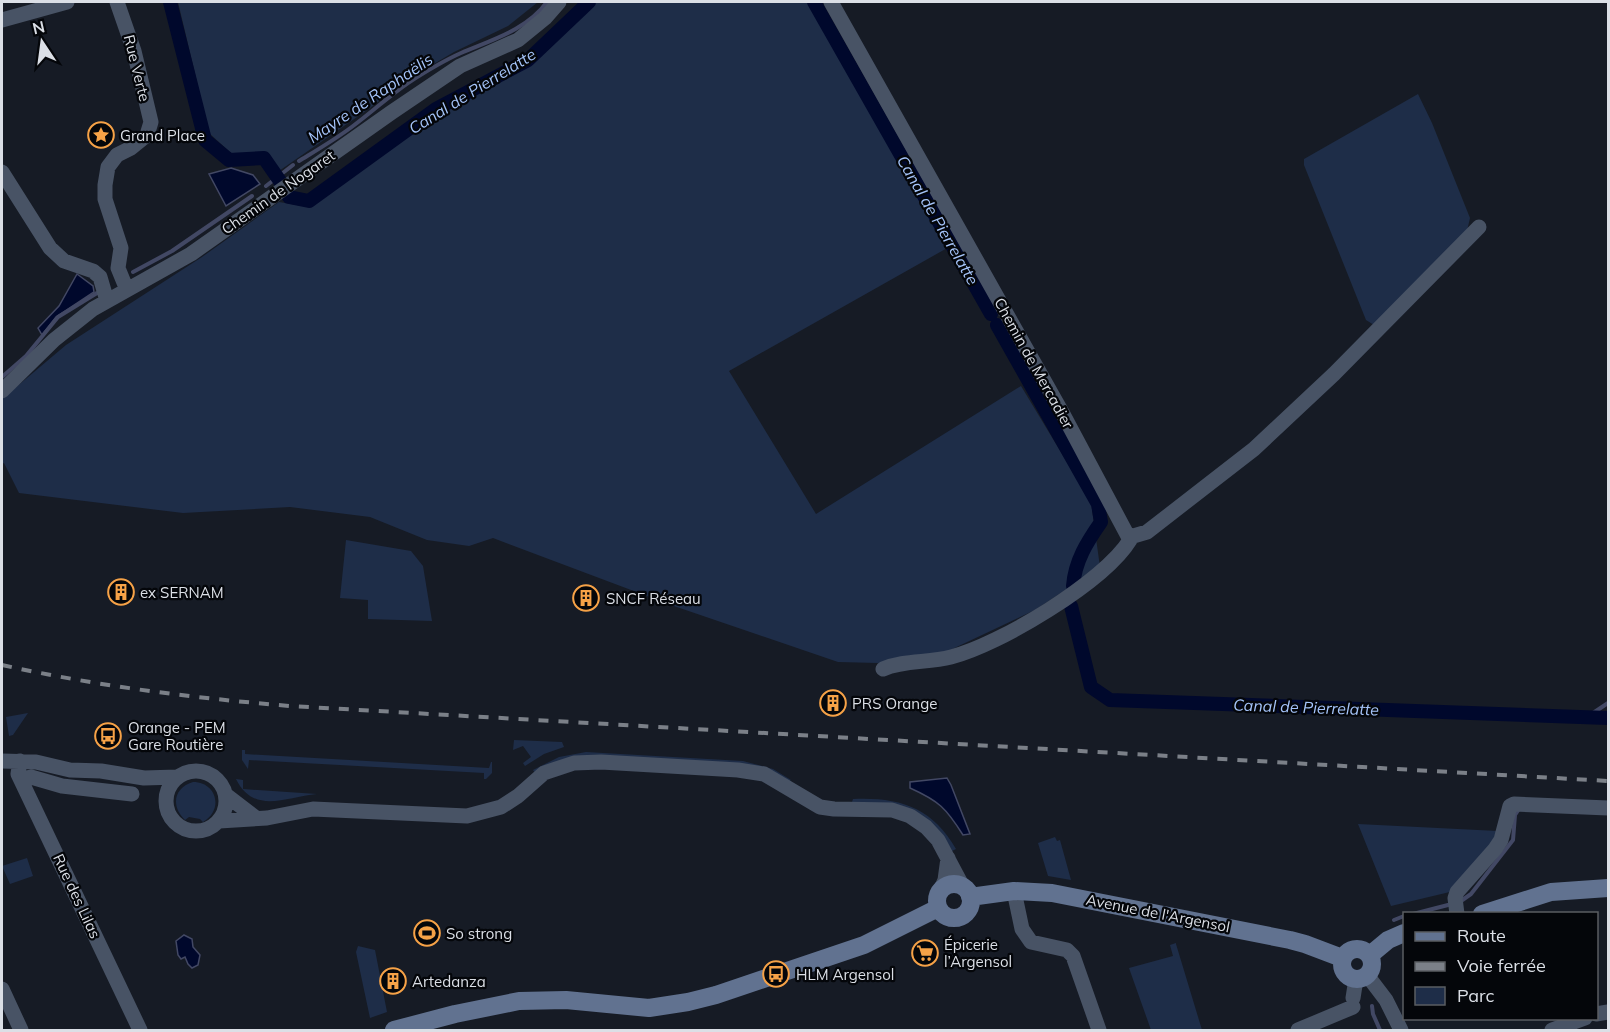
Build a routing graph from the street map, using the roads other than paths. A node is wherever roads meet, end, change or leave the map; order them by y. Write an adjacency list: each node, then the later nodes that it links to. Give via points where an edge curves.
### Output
1 (67, 2): 5 (street)
2 (117, 2): 8 (street, Rue Verte, via 134,51 150,122 147,135 117,155 108,167 105,185 105,199 121,248 118,268)
3 (559, 2): 8 (street, Chemin de Nogaret, via 518,40 460,66 425,88 191,254)
4 (831, 2): 11 (street, Chemin de Mercadier)
5 (2, 20)
6 (2, 172): 9 (street, via 50,248 64,261 100,277)
7 (1479, 227): 11 (street, via 1254,449 1147,532)
8 (127, 290): 9 (street, Chemin de Nogaret)
9 (107, 301): 10 (street, Chemin de Nogaret, via 60,334)
10 (2, 391)
11 (1130, 537): 12 (street, via 1125,549 1109,565 1011,633 952,657)
12 (883, 669)
13 (2, 761): 14 (street)
14 (20, 761): 16 (street); 17 (street, Rue des Lilas, via 17,770)
15 (177, 777): 16 (street); 19 (street, via 193,771 209,774 220,782); 20 (street)
16 (144, 778): 20 (street)
17 (21, 779): 18 (street, via 31,777 62,786); 39 (street, Rue des Lilas)
18 (132, 794)
19 (226, 795): 22 (street); 23 (street)
20 (165, 798): 23 (street, via 169,817 184,830 203,831)
21 (1608, 808): 30 (street, via 1510,806 1501,840 1457,892)
22 (256, 818): 23 (street); 24 (street, via 313,809 467,816 501,807 544,773 574,763 601,762 764,774 820,807 892,810 910,816 932,834)
23 (219, 821)
24 (948, 858): 26 (street); 28 (street)
25 (1608, 888): 31 (street, via 1551,892)
26 (941, 889): 28 (street, via 950,884); 29 (street)
27 (1014, 891): 28 (street, Avenue de l'Argensol); 34 (street, Avenue de l'Argensol, via 1052,893 1231,927 1305,944); 41 (street, via 1022,929 1031,942 1067,950 1073,956)
28 (967, 892): 29 (street, via 969,909 960,916 946,916)
29 (938, 908): 40 (street, via 864,945 688,1002 649,1008 566,1000 519,1001)
30 (1457, 912)
31 (1488, 912)
32 (1403, 933): 33 (street)
33 (1370, 955): 34 (street, via 1355,948); 35 (street, via 1372,966)
34 (1342, 958): 35 (street, via 1347,976)
35 (1362, 977): 42 (street, via 1353,1003); 43 (street, via 1386,1000)
36 (2, 989): 38 (street)
37 (1580, 1020): 44 (street)
38 (21, 1030)
39 (140, 1030)
40 (394, 1030)
41 (1099, 1030)
42 (1298, 1030)
43 (1401, 1030)
44 (1552, 1030)

